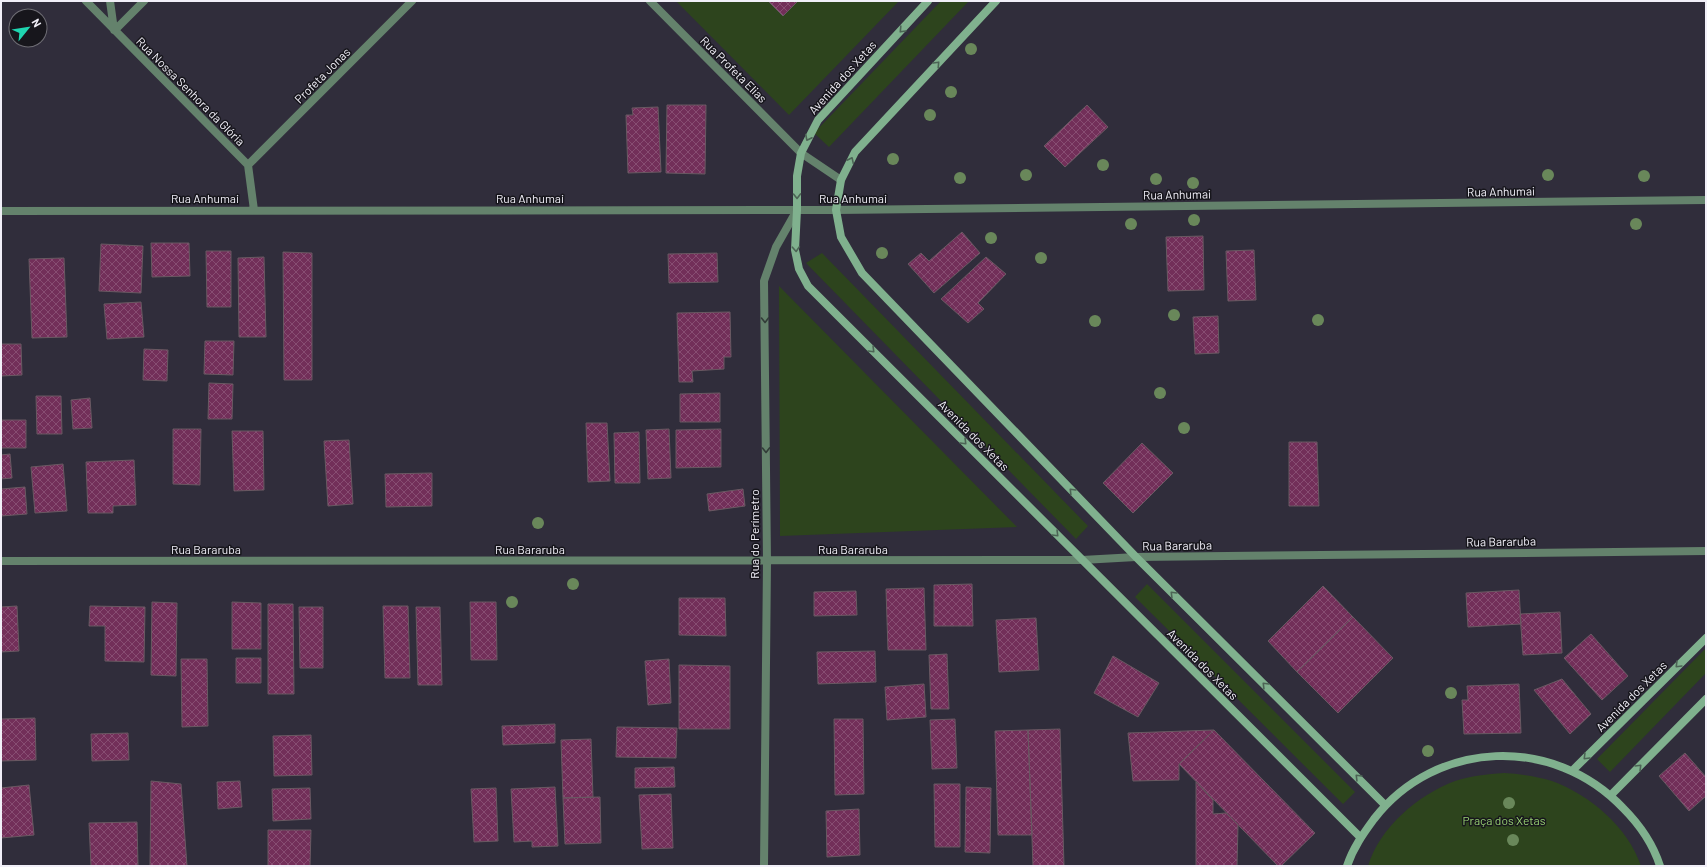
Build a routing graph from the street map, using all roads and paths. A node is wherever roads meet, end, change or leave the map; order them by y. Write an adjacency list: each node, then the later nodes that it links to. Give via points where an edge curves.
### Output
1 (86, 1): 8 (street, Rua Nossa Senhora da Glória)
2 (110, 1): 8 (street)
3 (144, 1): 8 (street)
4 (412, 1): 10 (street, Profeta Jonas)
5 (650, 1): 9 (street, Rua Profeta Elias)
6 (928, 1): 9 (street, Avenida dos Xetas, one-way to 9, via 818,120)
7 (996, 1): 11 (street, one-way to 7, via 855,152)
8 (114, 30): 10 (street, Rua Nossa Senhora da Glória)
9 (801, 153): 11 (street, Rua Profeta Elias); 14 (street, Avenida dos Xetas, one-way to 14, via 797,176)
10 (248, 165): 13 (street)
11 (841, 180): 15 (street)
12 (1706, 200): 15 (street, Rua Anhumai)
13 (254, 210): 14 (street, Rua Anhumai); 16 (street, Rua Anhumai)
14 (797, 210): 15 (street, Rua Anhumai); 19 (street, Avenida dos Xetas, one-way to 19, via 795,250 798,269 808,286); 21 (street, Rua do Perímetro, one-way to 21, via 776,247 764,281)
15 (836, 210): 18 (street, one-way to 15, via 862,272 841,237)
16 (1, 211)
17 (1706, 551): 18 (street, Rua Bararuba)
18 (1136, 557): 19 (street, Rua Bararuba); 26 (street, one-way to 18)
19 (1082, 560): 21 (street, Rua Bararuba); 27 (street, Avenida dos Xetas)
20 (1, 561): 21 (street, Rua Bararuba)
21 (767, 562): 28 (street, Rua do Perímetro)
22 (1706, 638): 24 (street, Avenida dos Xetas, one-way to 24)
23 (1706, 699): 25 (street, one-way to 23)
24 (1573, 770): 25 (street); 26 (street, via 1541,759 1507,755 1473,758 1441,767 1411,783)
25 (1611, 795): 30 (street, via 1637,822)
26 (1385, 804): 27 (street)
27 (1360, 837): 29 (street)
28 (764, 866)
29 (1347, 866)
30 (1660, 866)

